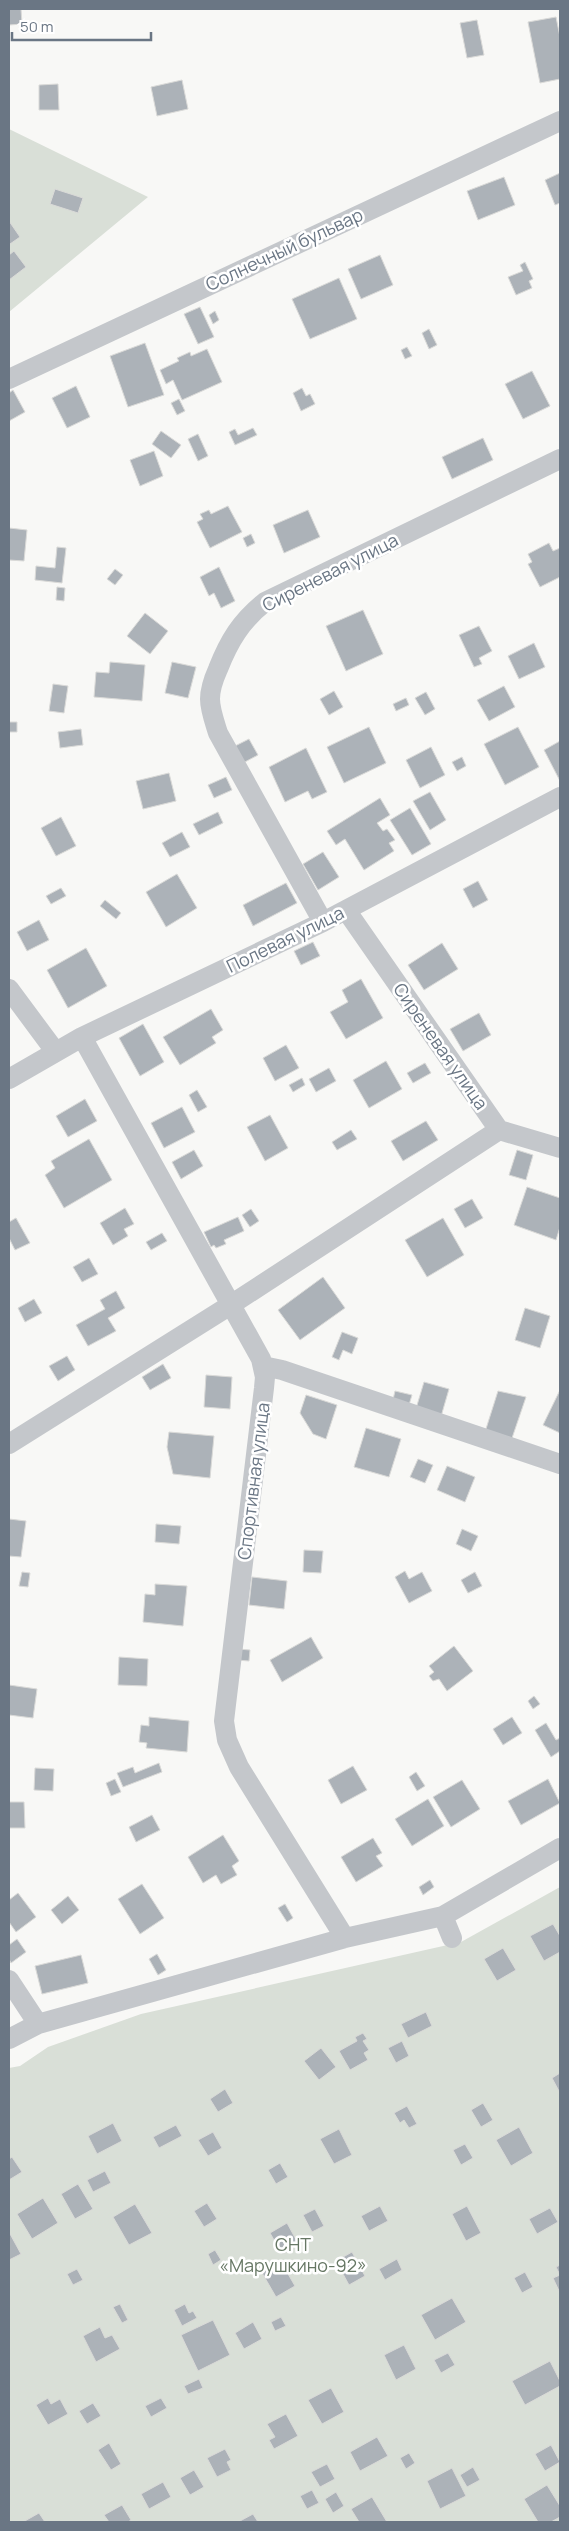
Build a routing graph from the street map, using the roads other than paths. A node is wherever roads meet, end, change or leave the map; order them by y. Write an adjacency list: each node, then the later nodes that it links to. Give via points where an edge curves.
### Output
1 (560, 121): 2 (street, Солнечный бульвар)
2 (9, 379)
3 (560, 459): 6 (street, Сиреневая улица, via 265,602 233,634 212,683 210,699 218,733)
4 (560, 797): 5 (street, Полевая улица)
5 (346, 910): 6 (street, Полевая улица); 11 (street, Сиреневая улица)
6 (323, 922): 8 (street, Полевая улица)
7 (9, 989): 9 (street)
8 (82, 1037): 9 (street, Полевая улица); 13 (street, Спортивная улица)
9 (55, 1051): 10 (street, Полевая улица)
10 (9, 1079)
11 (500, 1130): 12 (street); 13 (street)
12 (560, 1148)
13 (229, 1306): 14 (street, Спортивная улица); 15 (street)
14 (262, 1366): 16 (street); 19 (street, Спортивная улица, via 264,1388 224,1721 227,1740 239,1767)
15 (9, 1444)
16 (560, 1464)
17 (560, 1848): 18 (street)
18 (444, 1916): 19 (street); 20 (street)
19 (345, 1938): 22 (street)
20 (452, 1938)
21 (9, 1980): 22 (street)
22 (38, 2024): 23 (street)
23 (9, 2040)

